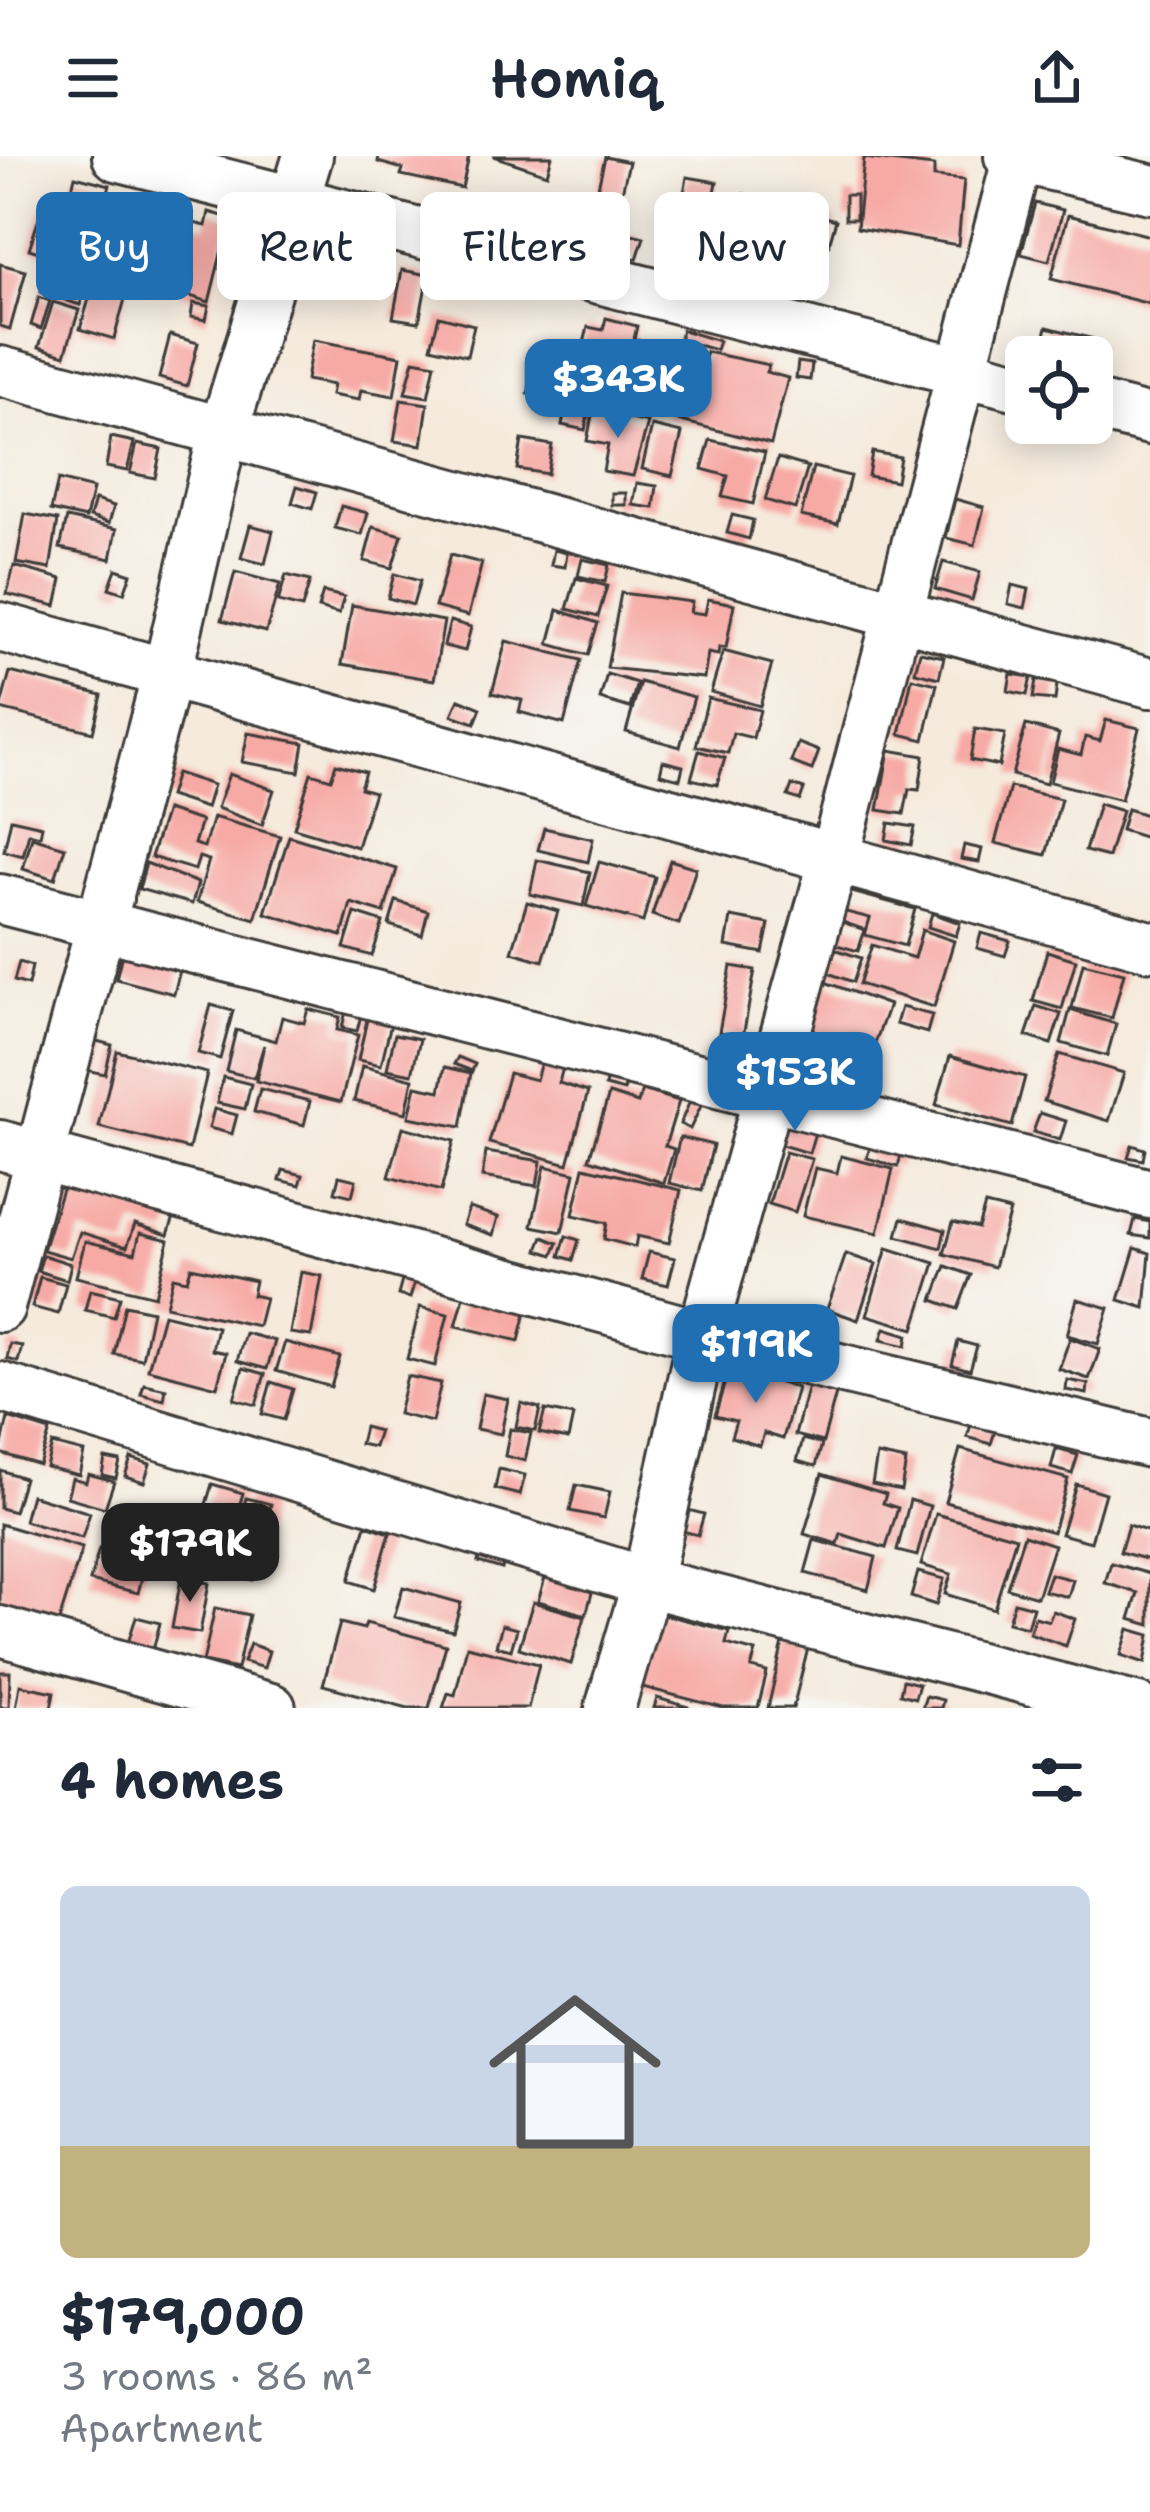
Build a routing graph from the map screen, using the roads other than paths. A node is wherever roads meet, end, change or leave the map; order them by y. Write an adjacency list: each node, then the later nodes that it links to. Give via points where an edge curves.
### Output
1 (117, 156): 3 (street)
2 (1015, 157): 4 (street); 6 (street)
3 (302, 179): 6 (street); 10 (street)
4 (1150, 189)
5 (0, 371): 10 (street)
6 (961, 371): 7 (street); 11 (street)
7 (1005, 383)
8 (1113, 410): 9 (street)
9 (1150, 420)
10 (223, 433): 11 (street); 13 (street)
11 (897, 614): 14 (street); 15 (street)
12 (0, 627): 13 (street)
13 (168, 670): 15 (street); 17 (street)
14 (1150, 683)
15 (833, 862): 18 (street); 19 (street)
16 (0, 899): 17 (street)
17 (99, 925): 19 (street); 20 (street)
18 (1150, 946)
19 (767, 1093): 21 (street); 23 (street)
20 (21, 1150): 22 (street); 23 (street)
21 (1150, 1194)
22 (0, 1306)
23 (702, 1335): 25 (street); 26 (street)
24 (0, 1387): 26 (street)
25 (1150, 1443)
26 (647, 1582): 29 (street); 30 (street)
27 (0, 1631): 28 (street)
28 (271, 1708)
29 (610, 1708)
30 (1138, 1708)

